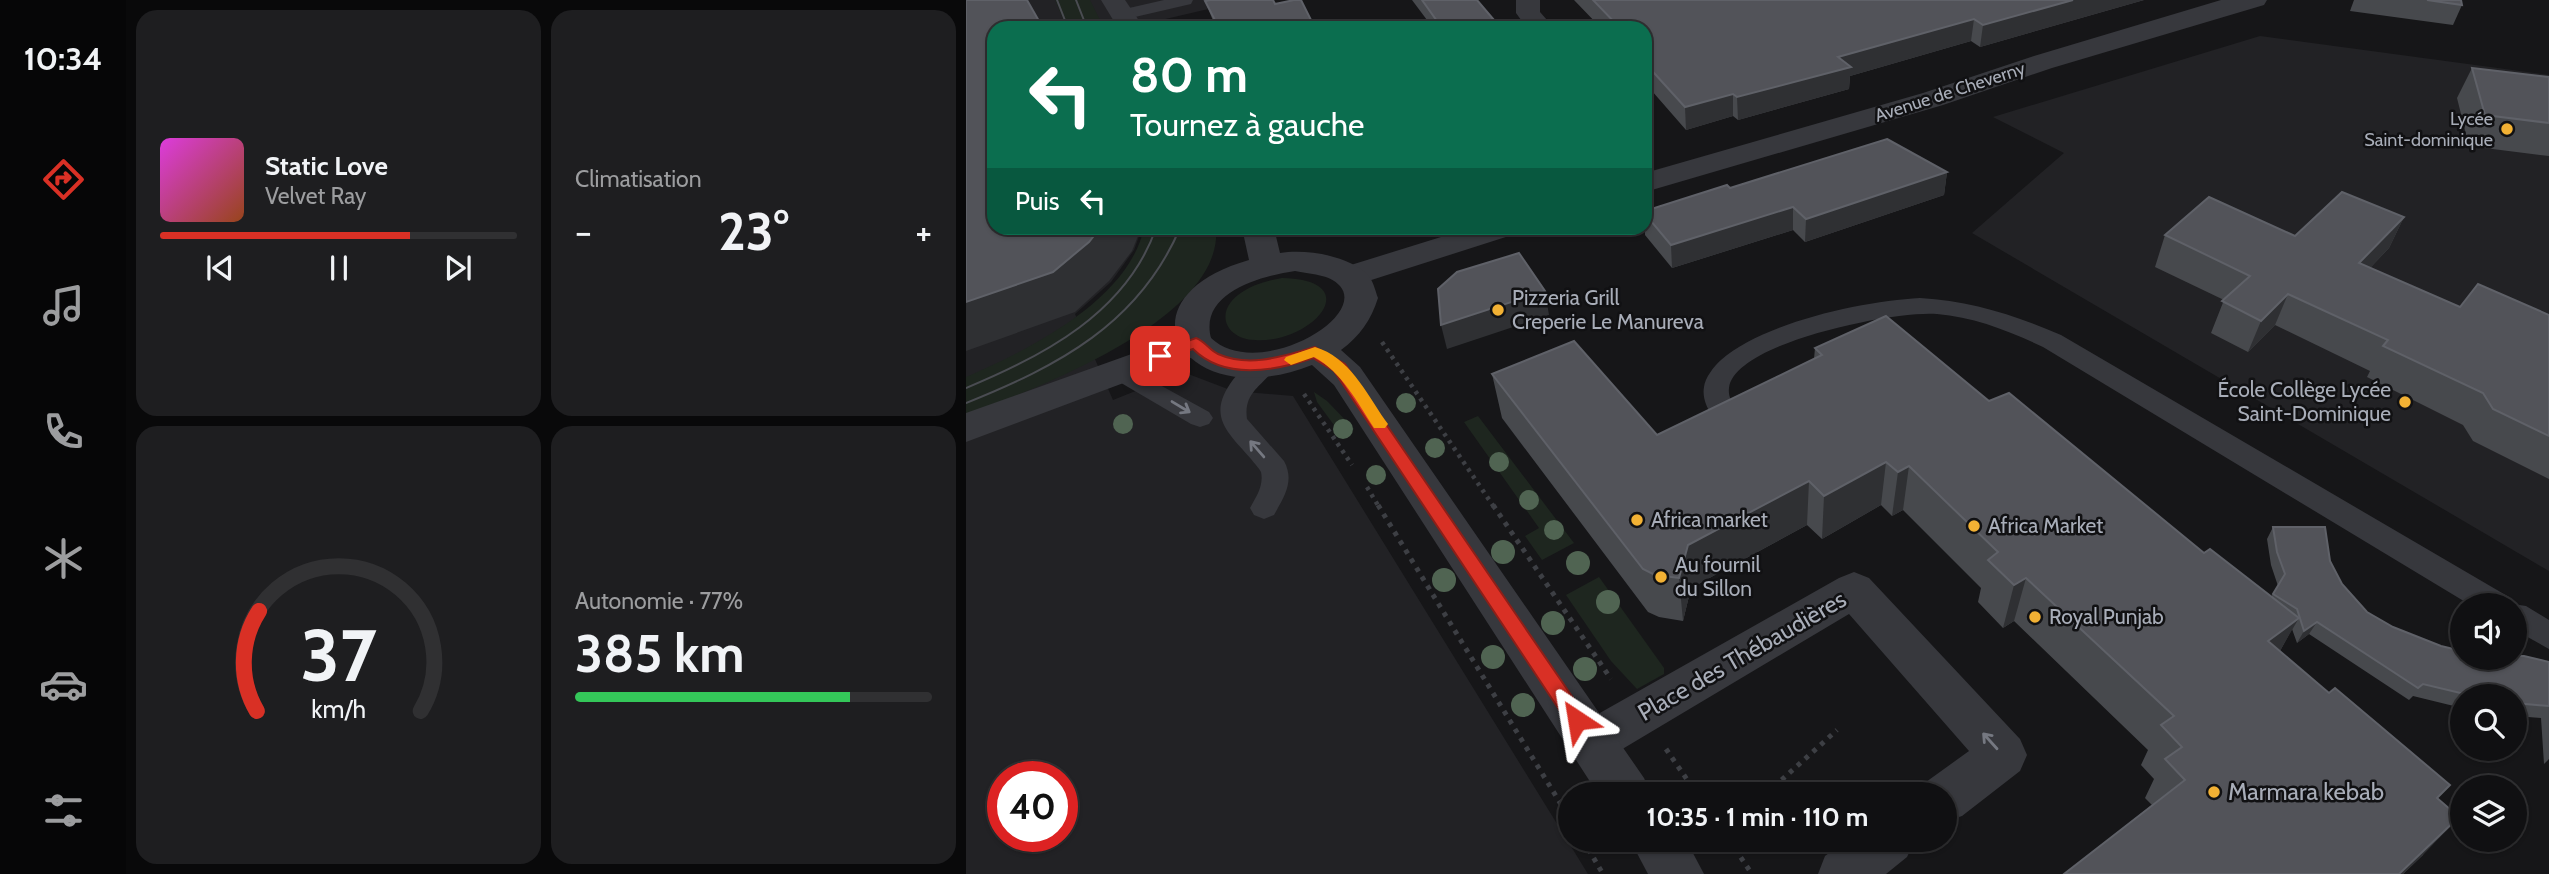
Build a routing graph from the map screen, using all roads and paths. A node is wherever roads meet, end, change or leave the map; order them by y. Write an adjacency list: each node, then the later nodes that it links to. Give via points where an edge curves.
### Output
1 (1185, 0): 4 (lane)
2 (1528, 0): 5 (street, via 1526,7)
3 (2255, 0): 6 (street, Avenue de Cheverny)
4 (1122, 14)
5 (1535, 21)
6 (1656, 180)
7 (1260, 235): 9 (street)
8 (1479, 235): 10 (street)
9 (1267, 265): 10 (street, via 1321,263); 12 (street, via 1236,276 1211,293 1192,324)
10 (1350, 276): 15 (street, via 1361,295 1360,307)
11 (1383, 342): 23 (path, via 1618,689)
12 (1196, 343): 13 (street, via 1219,361); 14 (street)
13 (1264, 366): 15 (street, via 1282,363); 19 (lane, one-way to 13, via 1275,488 1274,468 1234,422 1232,413 1236,394)
14 (1120, 371): 16 (lane, one-way to 16); 18 (street)
15 (1308, 371): 25 (street, via 1330,359 1348,376); 30 (path, via 1361,478)
16 (1200, 418)
17 (1736, 424): 20 (lane, via 1718,405 1717,384 1728,366 1750,350 1787,334 1890,305 1958,308 2052,341)
18 (966, 428)
19 (1264, 508)
20 (2476, 593)
21 (2527, 622): 22 (lane)
22 (2549, 636)
23 (1642, 714): 25 (street, Place des Thébaudières); 27 (path); 29 (street, Place des Thébaudières, one-way to 23, via 2003,755 1854,590)
24 (1837, 730): 28 (path)
25 (1592, 742): 26 (street)
26 (1618, 782)
27 (1689, 782)
28 (1779, 782)
29 (1957, 789)
30 (1558, 799)
31 (1590, 852): 35 (path)
32 (1664, 852): 36 (street)
33 (1736, 852): 37 (path)
34 (1873, 852): 38 (street)
35 (1603, 874)
36 (1678, 874)
37 (1752, 874)
38 (1844, 874)

